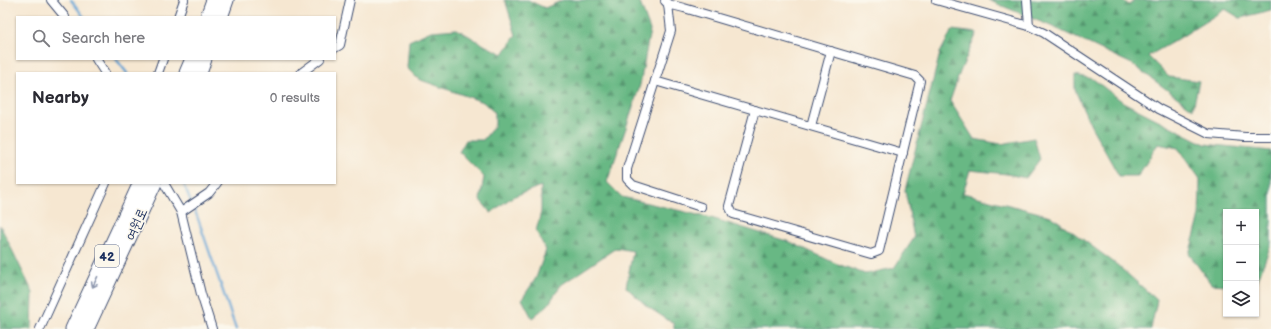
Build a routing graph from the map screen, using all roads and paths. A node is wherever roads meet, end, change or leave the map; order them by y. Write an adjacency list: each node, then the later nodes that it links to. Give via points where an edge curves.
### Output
1 (51, 0): 9 (street)
2 (184, 0): 10 (street)
3 (214, 0): 11 (highway)
4 (226, 0): 12 (highway)
5 (350, 0): 14 (street, via 340,45)
6 (936, 0): 13 (street)
7 (1027, 0): 13 (street)
8 (666, 2): 15 (street); 26 (street, via 671,31)
9 (65, 16)
10 (178, 16)
11 (208, 16)
12 (220, 16)
13 (1029, 26): 29 (street, via 1044,33 1159,109 1209,134)
14 (336, 47)
15 (831, 51): 28 (street); 30 (street, via 915,76 920,81)
16 (97, 60): 21 (street)
17 (163, 60): 22 (street)
18 (193, 60): 23 (highway)
19 (204, 60): 24 (highway)
20 (319, 60): 25 (street)
21 (104, 72)
22 (158, 72)
23 (187, 72)
24 (199, 72)
25 (302, 72)
26 (655, 81): 27 (street); 35 (street, via 626,169 627,179 633,185)
27 (755, 110): 28 (street); 30 (street, via 729,206 733,214 871,254 879,251)
28 (811, 126): 30 (street)
29 (1271, 137)
30 (903, 153)
31 (106, 184): 37 (street)
32 (141, 184): 38 (highway, 여원로 / 42, one-way to 38)
33 (159, 184): 36 (street); 39 (highway, 여원로 / 42)
34 (216, 184): 36 (street, via 209,193)
35 (701, 207)
36 (181, 212): 40 (street)
37 (40, 329)
38 (73, 329)
39 (86, 329)
40 (212, 329)

